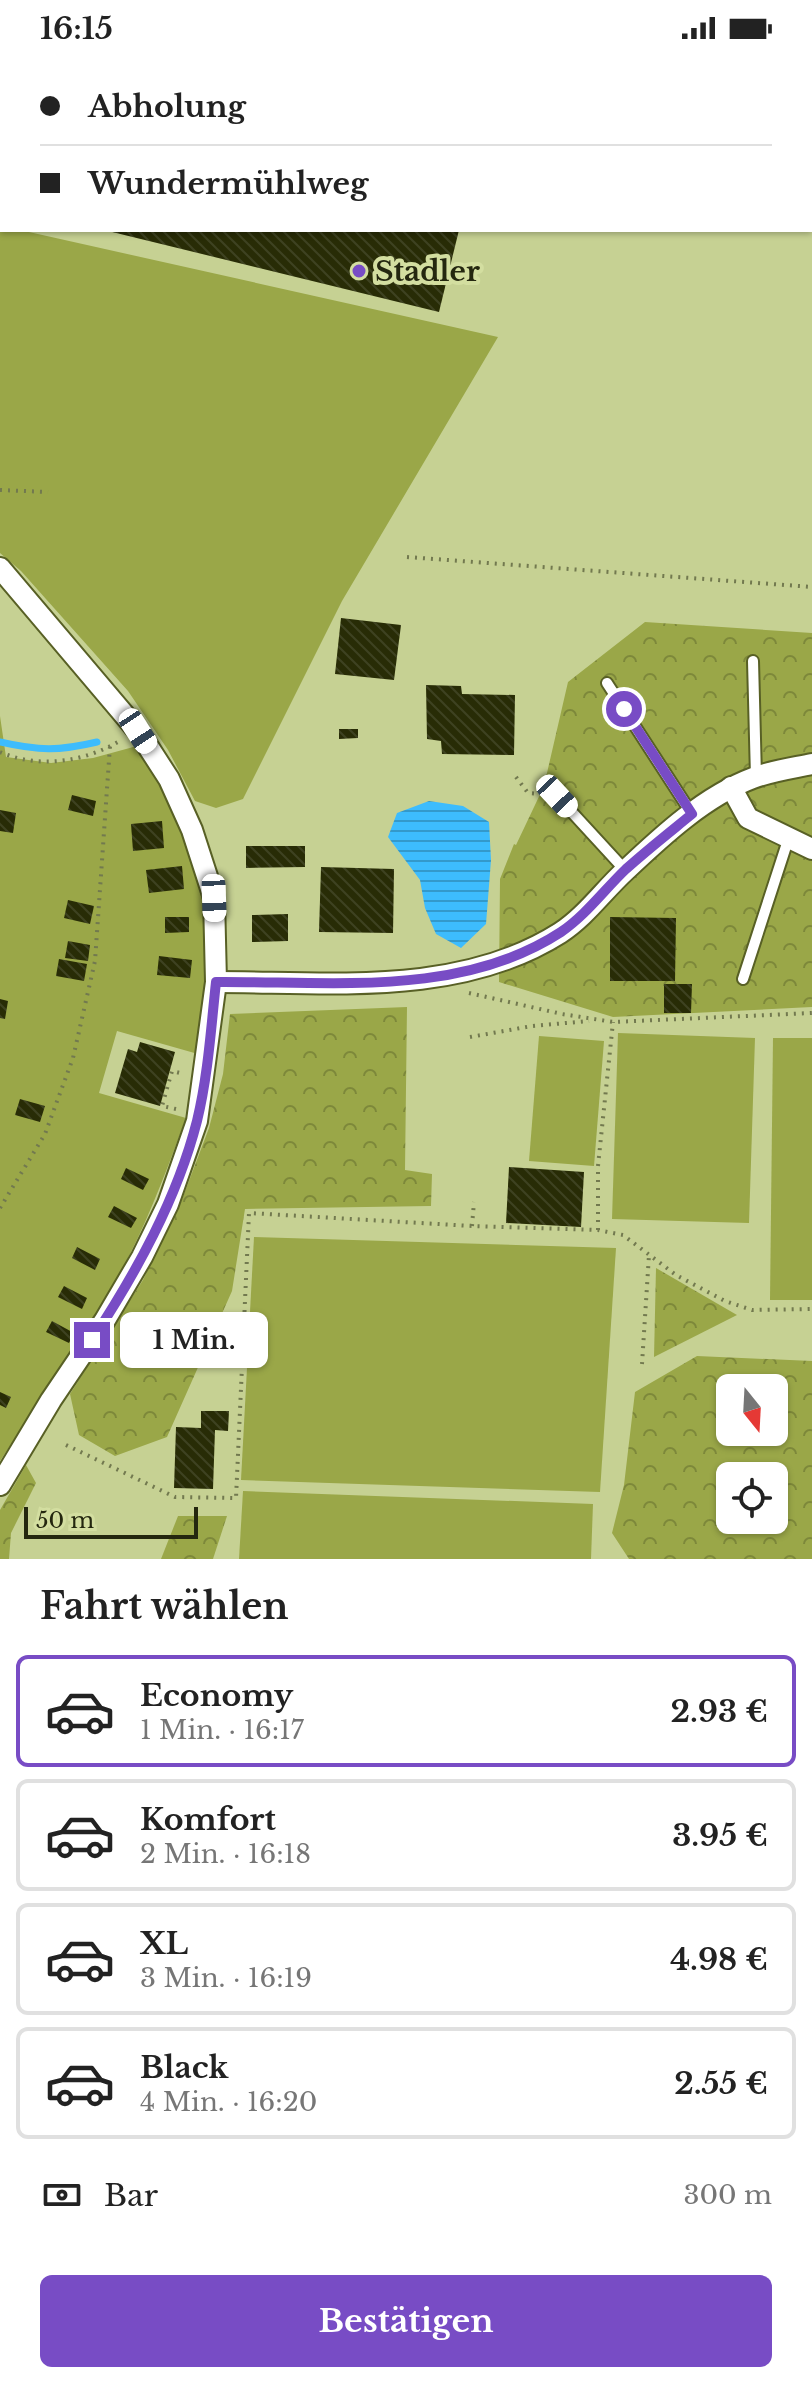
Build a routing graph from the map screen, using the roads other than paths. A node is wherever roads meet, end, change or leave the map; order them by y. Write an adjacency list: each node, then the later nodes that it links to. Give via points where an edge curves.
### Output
1 (0, 568): 13 (street, via 138,731 169,779 212,889)
2 (753, 661): 5 (lane)
3 (607, 683): 8 (lane)
4 (812, 764): 5 (street)
5 (756, 777): 6 (street)
6 (731, 787): 8 (street); 9 (street, via 748,818)
7 (557, 796): 11 (lane)
8 (692, 814): 11 (street)
9 (789, 837): 10 (street); 12 (lane)
10 (812, 849)
11 (625, 870): 13 (street, via 560,932 521,955 451,975 403,981)
12 (743, 979)
13 (216, 982): 14 (street, via 198,1114 168,1204 142,1257)
14 (0, 1485)

